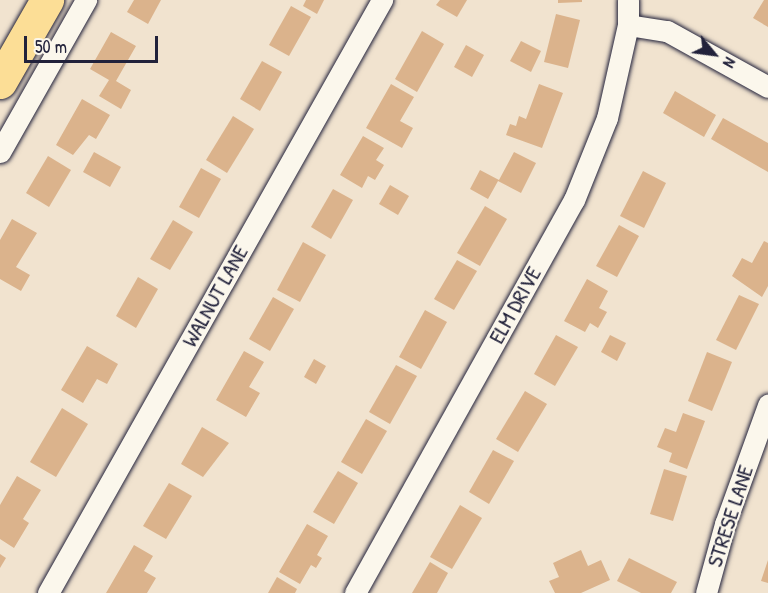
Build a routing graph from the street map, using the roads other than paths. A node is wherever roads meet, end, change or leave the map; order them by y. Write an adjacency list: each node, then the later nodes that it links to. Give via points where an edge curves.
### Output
1 (47, 0): 6 (highway)
2 (86, 0): 8 (street)
3 (382, 0): 10 (street, WALNUT LANE)
4 (628, 0): 5 (street, ELM DRIVE)
5 (628, 25): 7 (street, via 667,31); 11 (street, ELM DRIVE, via 607,118 574,200)
6 (0, 82)
7 (768, 87)
8 (0, 152)
9 (768, 405): 12 (street, STRESE LANE, via 725,524)
10 (48, 593)
11 (354, 593)
12 (706, 593)

